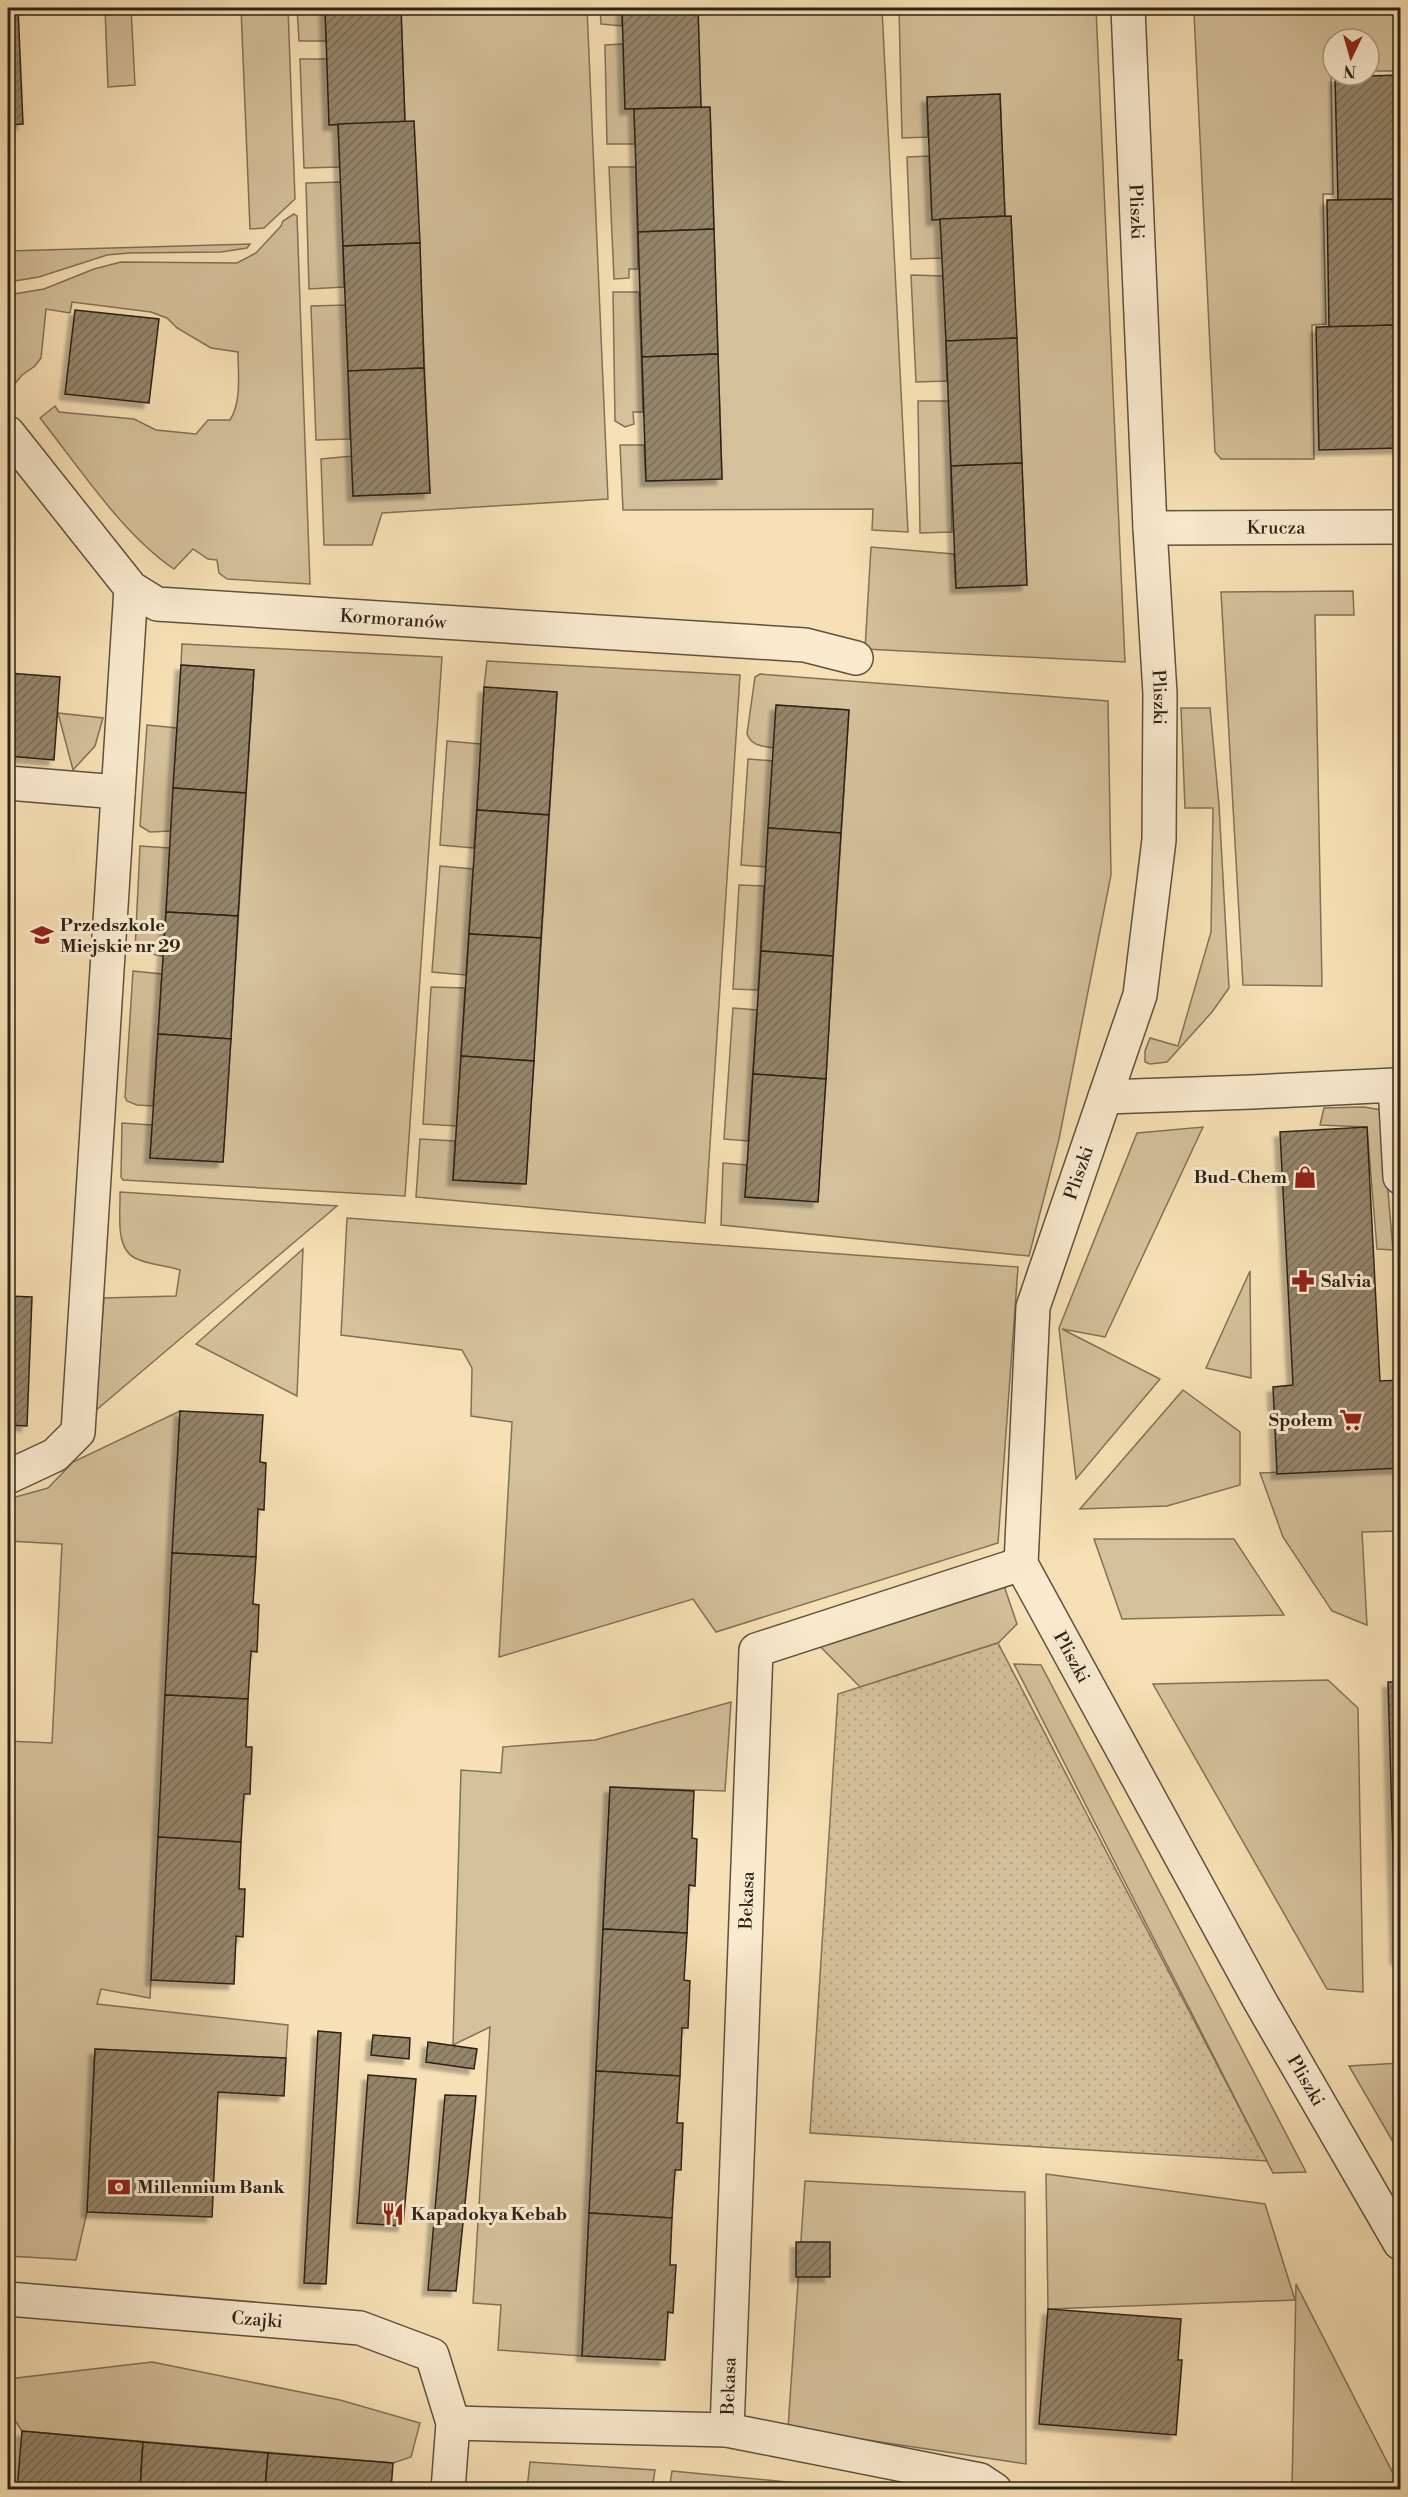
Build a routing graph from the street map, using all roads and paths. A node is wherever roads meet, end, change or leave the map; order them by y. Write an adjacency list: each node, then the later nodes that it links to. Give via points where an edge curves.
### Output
1 (1128, 8): 4 (street, Pliszki)
2 (8, 433): 5 (street, Kormoranów)
3 (1401, 527): 4 (street, Krucza)
4 (1150, 528): 9 (street, Pliszki, via 1160,694 1159,840 1140,995)
5 (131, 588): 6 (street, Kormoranów, via 157,604 805,645); 8 (street)
6 (856, 658)
7 (8, 783): 8 (street)
8 (118, 792): 11 (street, via 78,1432 55,1455)
9 (1106, 1097): 10 (street, via 1395,1084); 12 (street, Pliszki, via 1033,1307)
10 (1401, 1177)
11 (8, 1477)
12 (1021, 1564): 13 (street, Pliszki, via 1260,2001); 16 (street, Bekasa, via 756,1650)
13 (1401, 2243)
14 (8, 2299): 15 (street, Czajki, via 360,2328 432,2355)
15 (453, 2423): 16 (street, Bekasa); 17 (street)
16 (727, 2430): 18 (street, Bekasa, via 980,2480)
17 (448, 2490)
18 (995, 2490)

